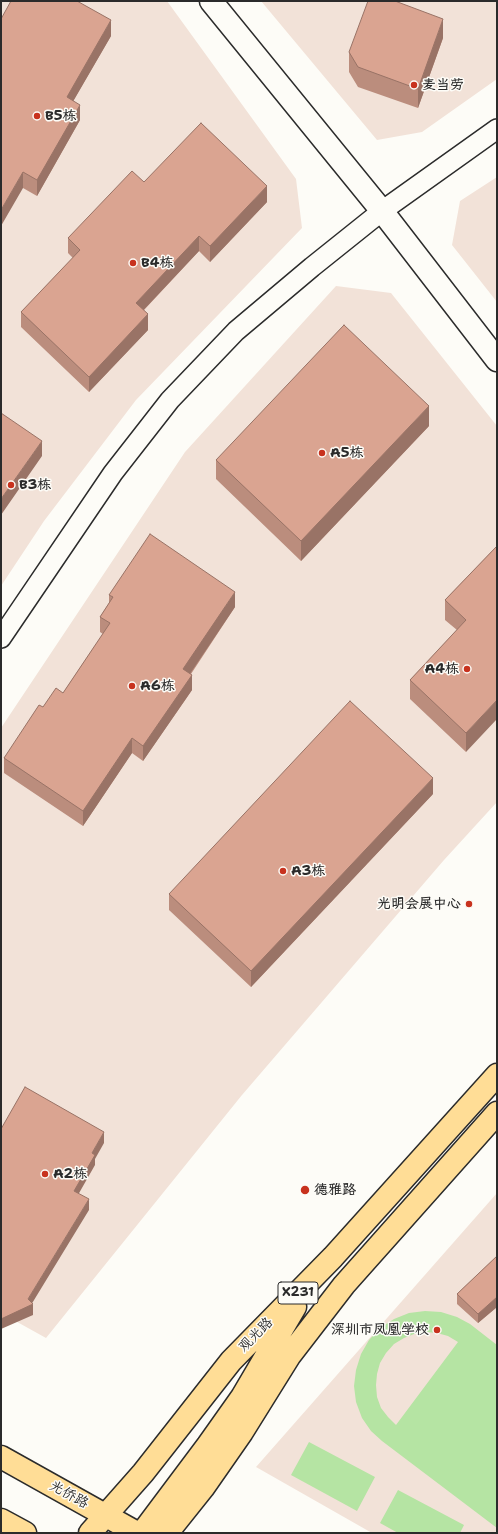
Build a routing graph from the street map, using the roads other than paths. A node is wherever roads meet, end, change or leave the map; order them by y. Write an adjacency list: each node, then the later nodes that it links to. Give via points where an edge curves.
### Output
1 (211, 1): 3 (street)
2 (497, 129): 3 (street)
3 (382, 211): 4 (street); 5 (street, via 236,331 170,400 113,473)
4 (497, 360)
5 (1, 638)
6 (497, 1075): 8 (main road, 观光路 / X231)
7 (497, 1113): 16 (main road, X231, via 344,1285 290,1355 242,1432 203,1488)
8 (310, 1280): 10 (main road, 观光路 / X231, via 231,1361); 15 (main road, via 242,1397)
9 (1, 1457): 10 (main road, 光侨路)
10 (106, 1516): 13 (main road, X231); 14 (main road, 光侨路)
11 (1, 1520): 12 (main road)
12 (25, 1533)
13 (90, 1533)
14 (137, 1533)
15 (142, 1533)
16 (167, 1533)

